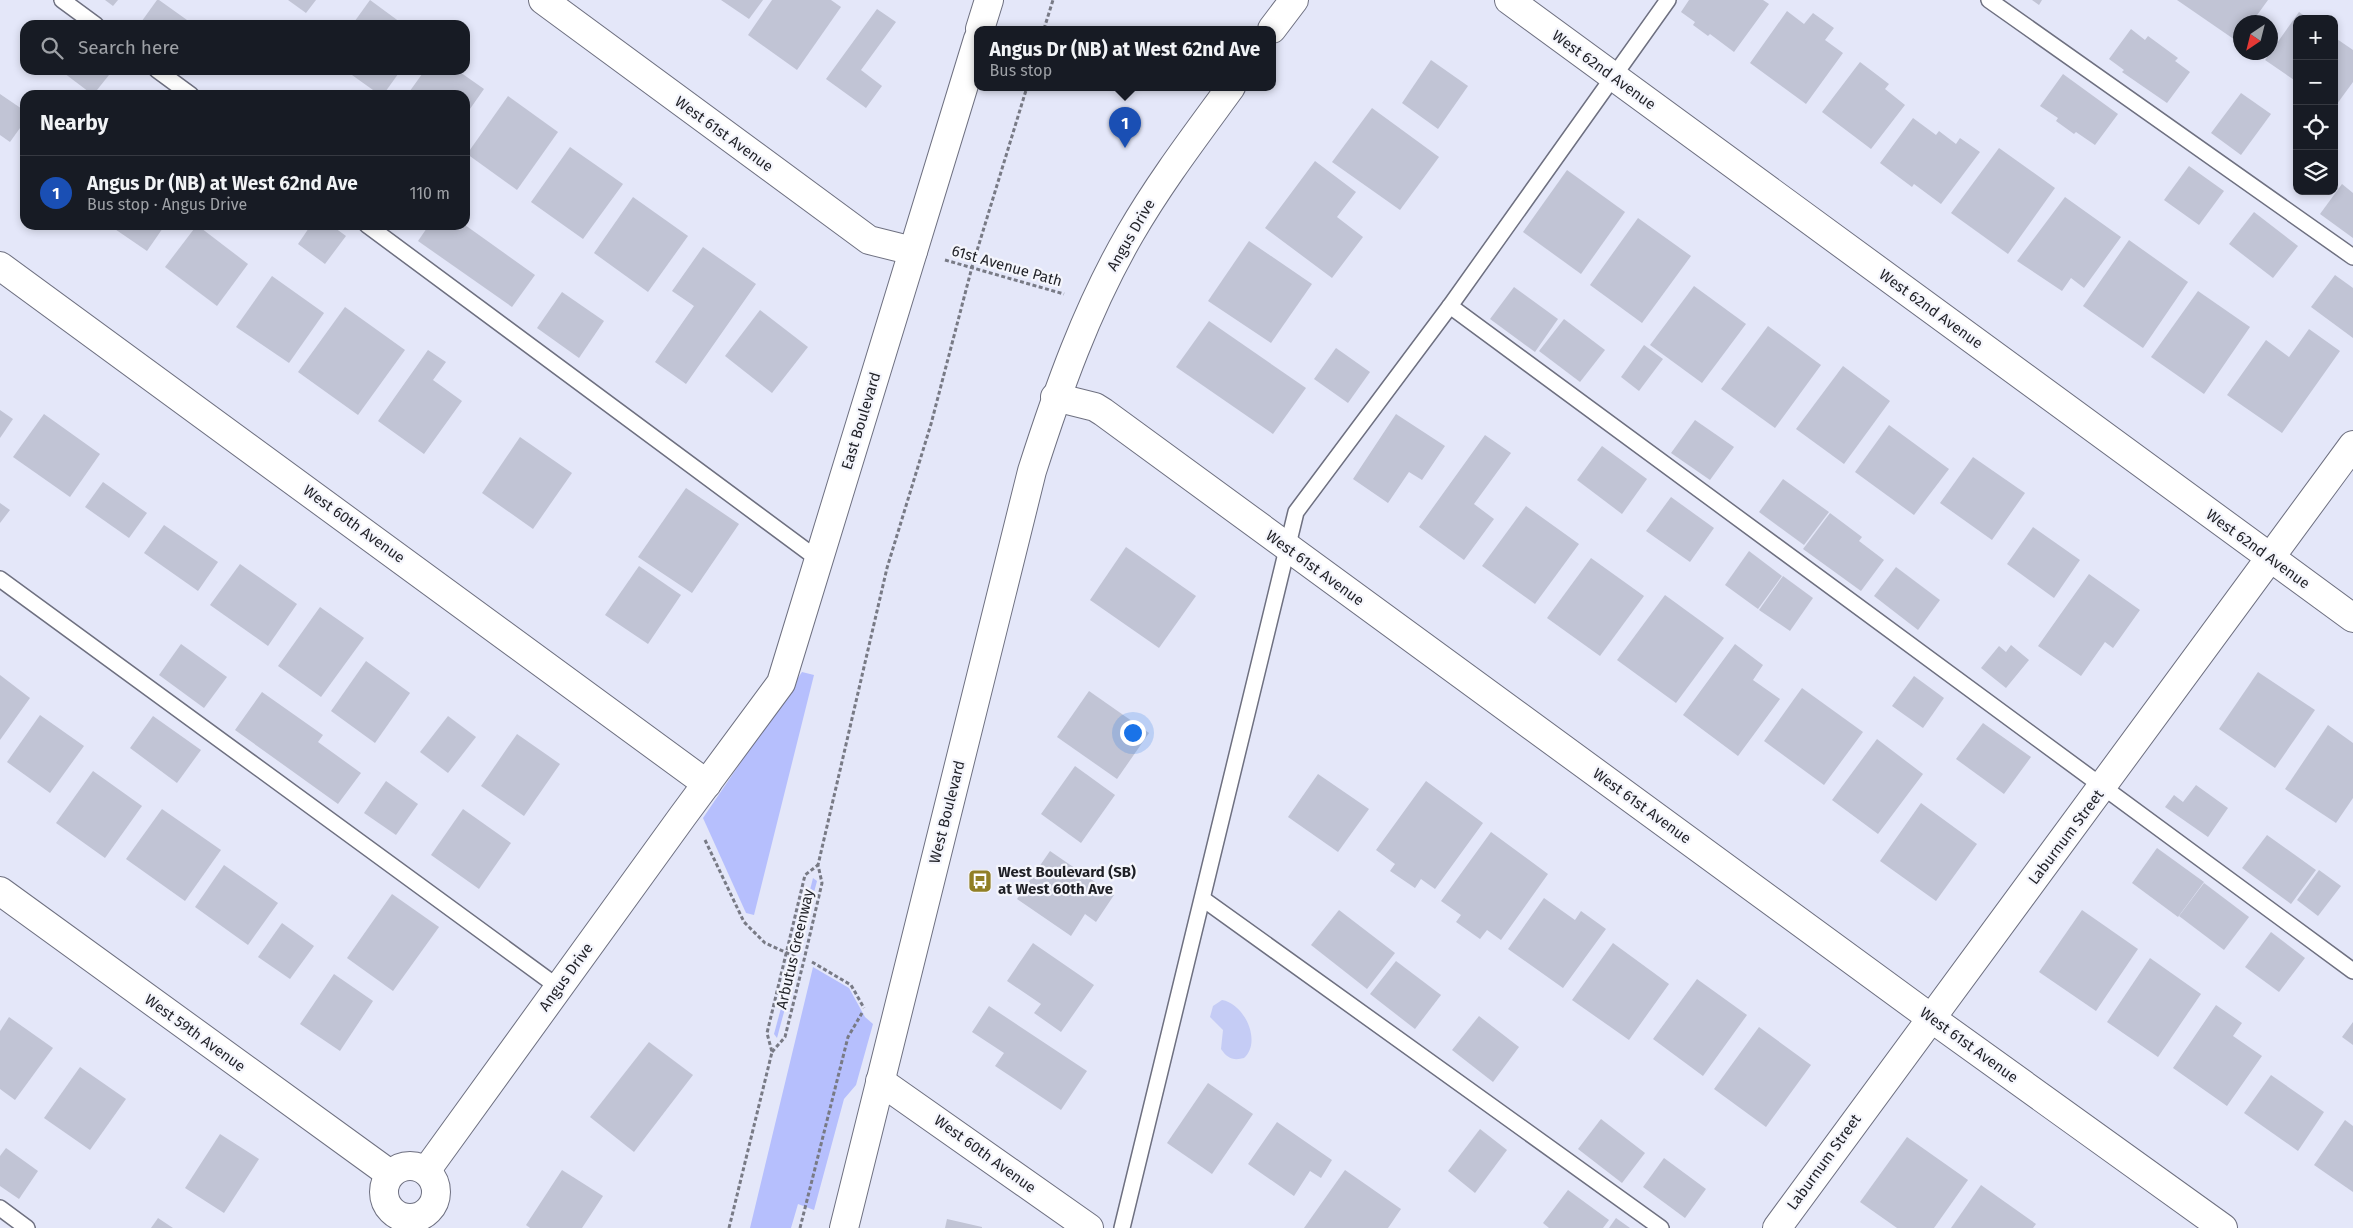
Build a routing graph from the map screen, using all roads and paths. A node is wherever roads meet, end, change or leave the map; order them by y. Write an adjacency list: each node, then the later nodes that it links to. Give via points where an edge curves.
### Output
1 (62, 0): 9 (lane)
2 (543, 0): 20 (street, West 61st Avenue, via 869,240)
3 (989, 0): 10 (street)
4 (1053, 0): 11 (path)
5 (1294, 0): 12 (street)
6 (1509, 0): 15 (street, West 62nd Avenue)
7 (1668, 0): 15 (lane)
8 (1989, 0): 21 (lane)
9 (89, 20)
10 (981, 26)
11 (1045, 26)
12 (1274, 26)
13 (974, 52): 20 (street, East Boulevard)
14 (164, 75): 16 (lane)
15 (1612, 77): 25 (lane); 29 (street, West 62nd Avenue)
16 (184, 90)
17 (1026, 91): 23 (path)
18 (1228, 91): 24 (street, Angus Drive, via 1169,171 1130,234)
19 (374, 230): 30 (lane)
20 (913, 251): 23 (path, 61st Avenue Path); 30 (street, East Boulevard)
21 (2353, 257)
22 (0, 266): 33 (street, West 60th Avenue)
23 (972, 267): 24 (path, 61st Avenue Path); 36 (path, via 931,424 887,568)
24 (1094, 303): 26 (street, Angus Drive)
25 (1450, 306): 28 (lane, via 1296,512); 34 (lane)
26 (1055, 397): 28 (street, West 61st Avenue, via 1103,412); 48 (street, West Boulevard, via 1032,471)
27 (2353, 445): 29 (street, Laburnum Street)
28 (1286, 547): 38 (lane); 46 (street, West 61st Avenue)
29 (2270, 557): 32 (street, West 62nd Avenue); 34 (street, Laburnum Street)
30 (819, 560): 33 (street, East Boulevard, via 781,683)
31 (0, 579): 43 (lane)
32 (2353, 618)
33 (706, 784): 43 (street, Angus Drive)
34 (2103, 787): 42 (lane); 46 (street, Laburnum Street)
35 (705, 839): 39 (path, via 744,922 765,943)
36 (818, 865): 39 (path, Arbutus Greenway, via 805,875); 47 (path, Arbutus Greenway, via 822,883 804,960 785,1037)
37 (0, 891): 50 (street, West 59th Avenue)
38 (1203, 899): 58 (lane); 59 (lane)
39 (786, 953): 40 (path); 47 (path, Arbutus Greenway, via 767,1034)
40 (796, 957)
41 (812, 962): 44 (path, via 851,985)
42 (2353, 971)
43 (558, 987): 49 (street, Angus Drive)
44 (864, 1008): 45 (path); 55 (path, via 848,1037)
45 (868, 1014)
46 (1931, 1018): 60 (street, Laburnum Street); 61 (street, West 61st Avenue)
47 (772, 1052): 54 (path)
48 (880, 1081): 56 (street, West Boulevard); 57 (street, West 60th Avenue)
49 (426, 1171): 50 (street, via 403,1166); 52 (street, via 436,1186 434,1204 421,1216)
50 (390, 1174): 52 (street, via 383,1191)
51 (0, 1208): 53 (lane)
52 (389, 1221)
53 (27, 1228)
54 (729, 1228)
55 (800, 1228)
56 (844, 1228)
57 (1089, 1228)
58 (1122, 1228)
59 (1661, 1228)
60 (1777, 1228)
61 (2223, 1228)

